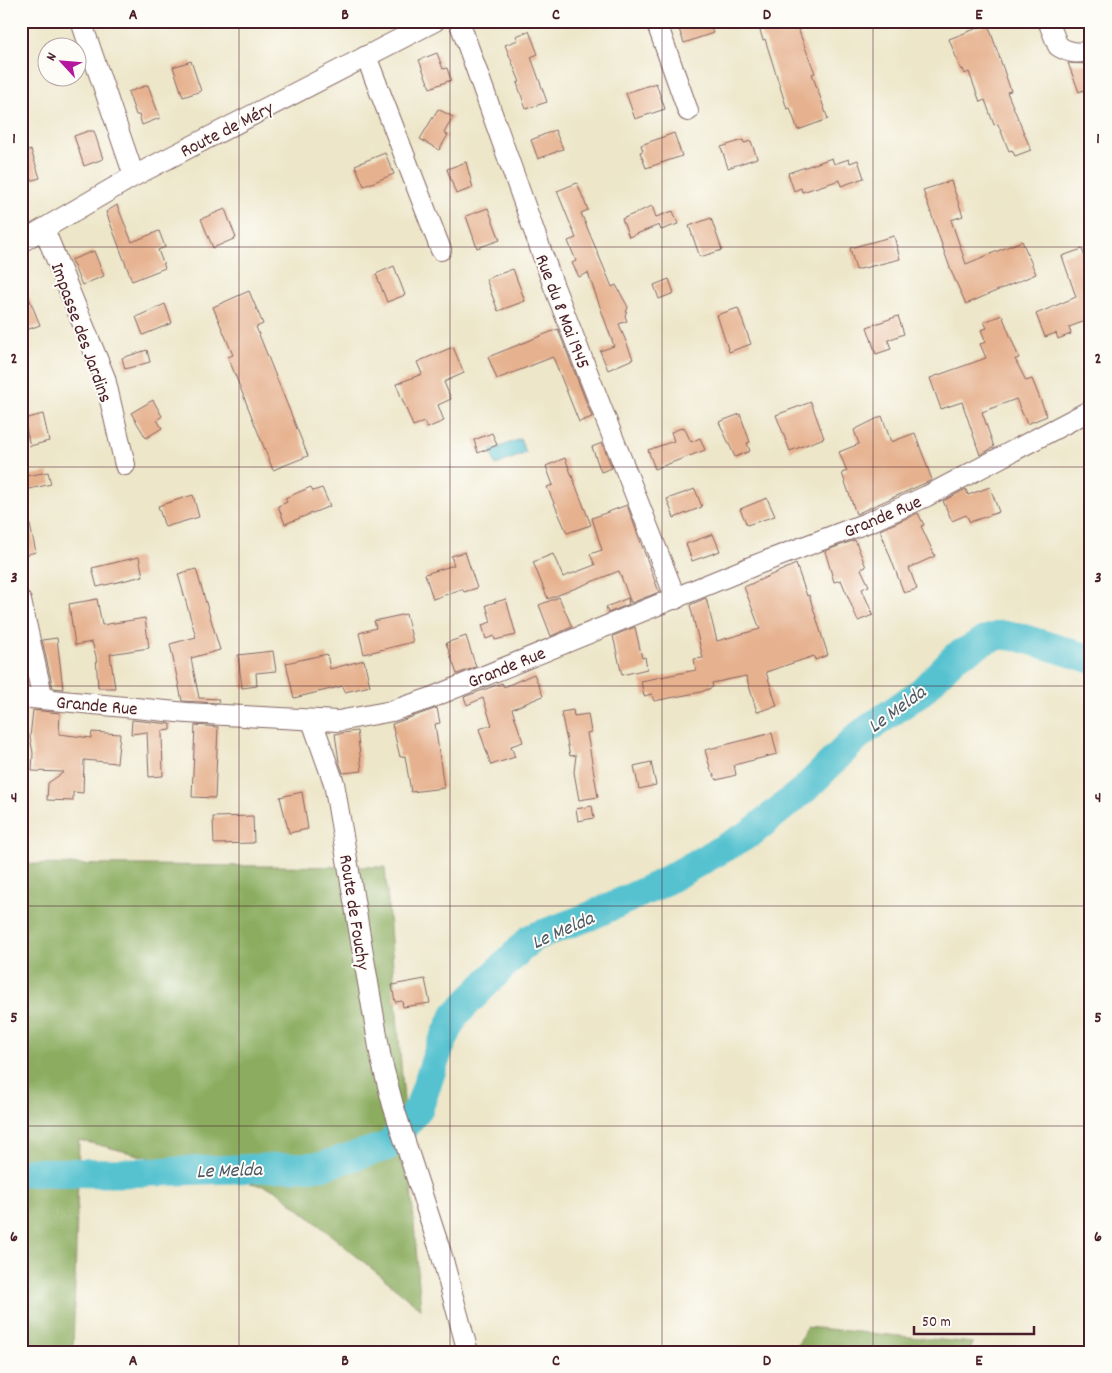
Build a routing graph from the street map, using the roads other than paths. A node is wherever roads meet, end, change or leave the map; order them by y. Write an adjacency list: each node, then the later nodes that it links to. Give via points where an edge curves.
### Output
1 (81, 21): 9 (street)
2 (435, 21): 7 (street, Route de Méry)
3 (459, 21): 15 (street, Rue du 8 Mai 1945, via 553,284)
4 (656, 21): 8 (street)
5 (1048, 21): 6 (street, via 1058,46 1079,53)
6 (1091, 51)
7 (366, 56): 9 (street, Route de Méry); 12 (street)
8 (688, 111)
9 (134, 176): 10 (street, Route de Méry)
10 (44, 230): 11 (street, Route de Méry); 14 (street, Impasse des Jardins, via 105,378)
11 (21, 242)
12 (441, 250)
13 (1091, 410): 15 (street, Grande Rue, via 964,477 869,522)
14 (125, 465)
15 (676, 599): 19 (street, Grande Rue, via 428,699 362,718 338,722)
16 (21, 601): 18 (street)
17 (21, 697): 18 (street, Grande Rue)
18 (43, 699): 19 (street, Grande Rue)
19 (312, 721): 20 (street, Route de Fouchy, via 334,783 380,1059 441,1253)
20 (468, 1352)

